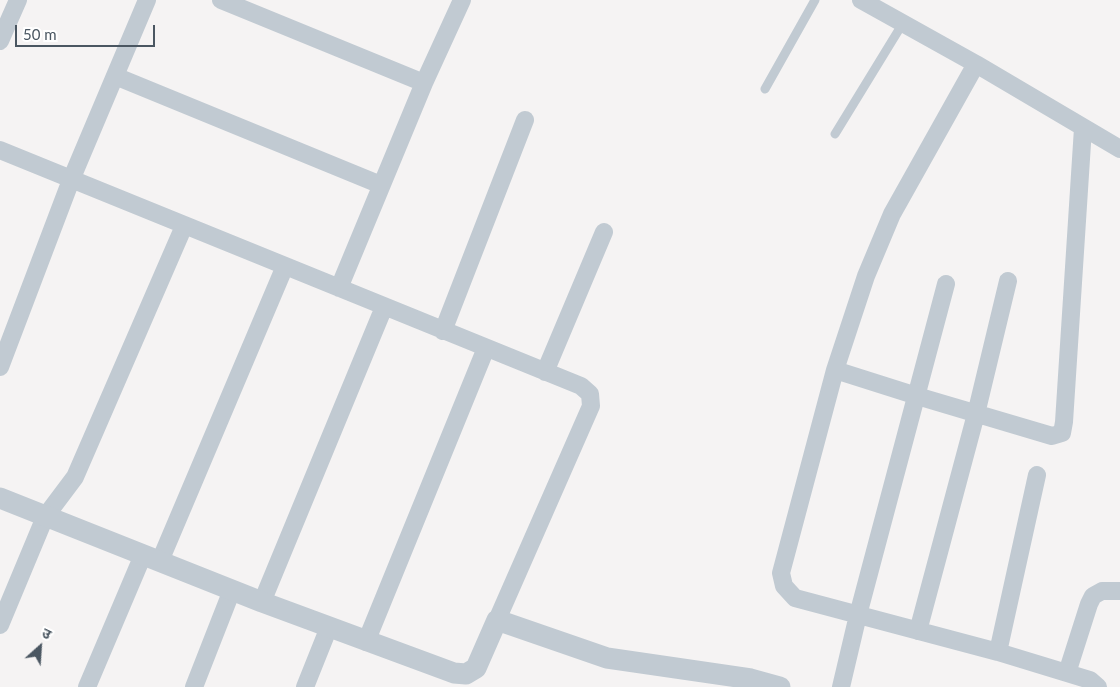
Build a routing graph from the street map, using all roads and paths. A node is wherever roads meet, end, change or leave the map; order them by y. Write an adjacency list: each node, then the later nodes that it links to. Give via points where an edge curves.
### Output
1 (18, 0): 8 (street)
2 (147, 0): 10 (street)
3 (220, 0): 11 (street)
4 (462, 0): 11 (street)
5 (815, 0): 12 (lane)
6 (861, 0): 7 (street)
7 (903, 23): 9 (street); 15 (lane)
8 (0, 42)
9 (976, 64): 14 (street); 30 (street, via 878,245)
10 (115, 76): 18 (street); 19 (street)
11 (424, 83): 19 (street)
12 (765, 89)
13 (525, 120): 27 (street)
14 (1083, 128): 16 (street); 33 (street, via 1062,433 1052,436)
15 (836, 134)
16 (1120, 149)
17 (0, 150): 18 (street)
18 (71, 180): 20 (street); 29 (street)
19 (382, 184): 25 (street)
20 (184, 226): 22 (street); 36 (street, via 75,477)
21 (604, 232): 31 (street)
22 (285, 266): 25 (street); 37 (street)
23 (1008, 281): 33 (street)
24 (946, 284): 32 (street)
25 (339, 288): 26 (street)
26 (384, 307): 27 (street); 40 (street)
27 (443, 331): 28 (street)
28 (486, 348): 31 (street); 46 (street)
29 (0, 367)
30 (835, 370): 32 (street); 41 (street, via 781,573 784,586 795,598)
31 (545, 372): 42 (street, via 581,386 590,394 591,406)
32 (917, 396): 33 (street); 41 (street)
33 (976, 414): 45 (street)
34 (1037, 475): 47 (street)
35 (0, 498): 36 (street)
36 (45, 517): 37 (street); 43 (street)
37 (151, 558): 38 (street); 49 (street)
38 (232, 590): 40 (street); 50 (street)
39 (1120, 591): 48 (street, via 1102,591 1093,596)
40 (262, 602): 44 (street)
41 (858, 615): 45 (street); 53 (street)
42 (497, 620): 46 (street, via 476,668 465,677); 52 (street, via 607,658 751,679)
43 (0, 626)
44 (330, 627): 46 (street); 51 (street)
45 (918, 631): 47 (street)
46 (366, 642)
47 (998, 652): 48 (street)
48 (1067, 673): 54 (street, via 1090,680)
49 (87, 687)
50 (194, 687)
51 (305, 687)
52 (780, 687)
53 (840, 687)
54 (1098, 687)

